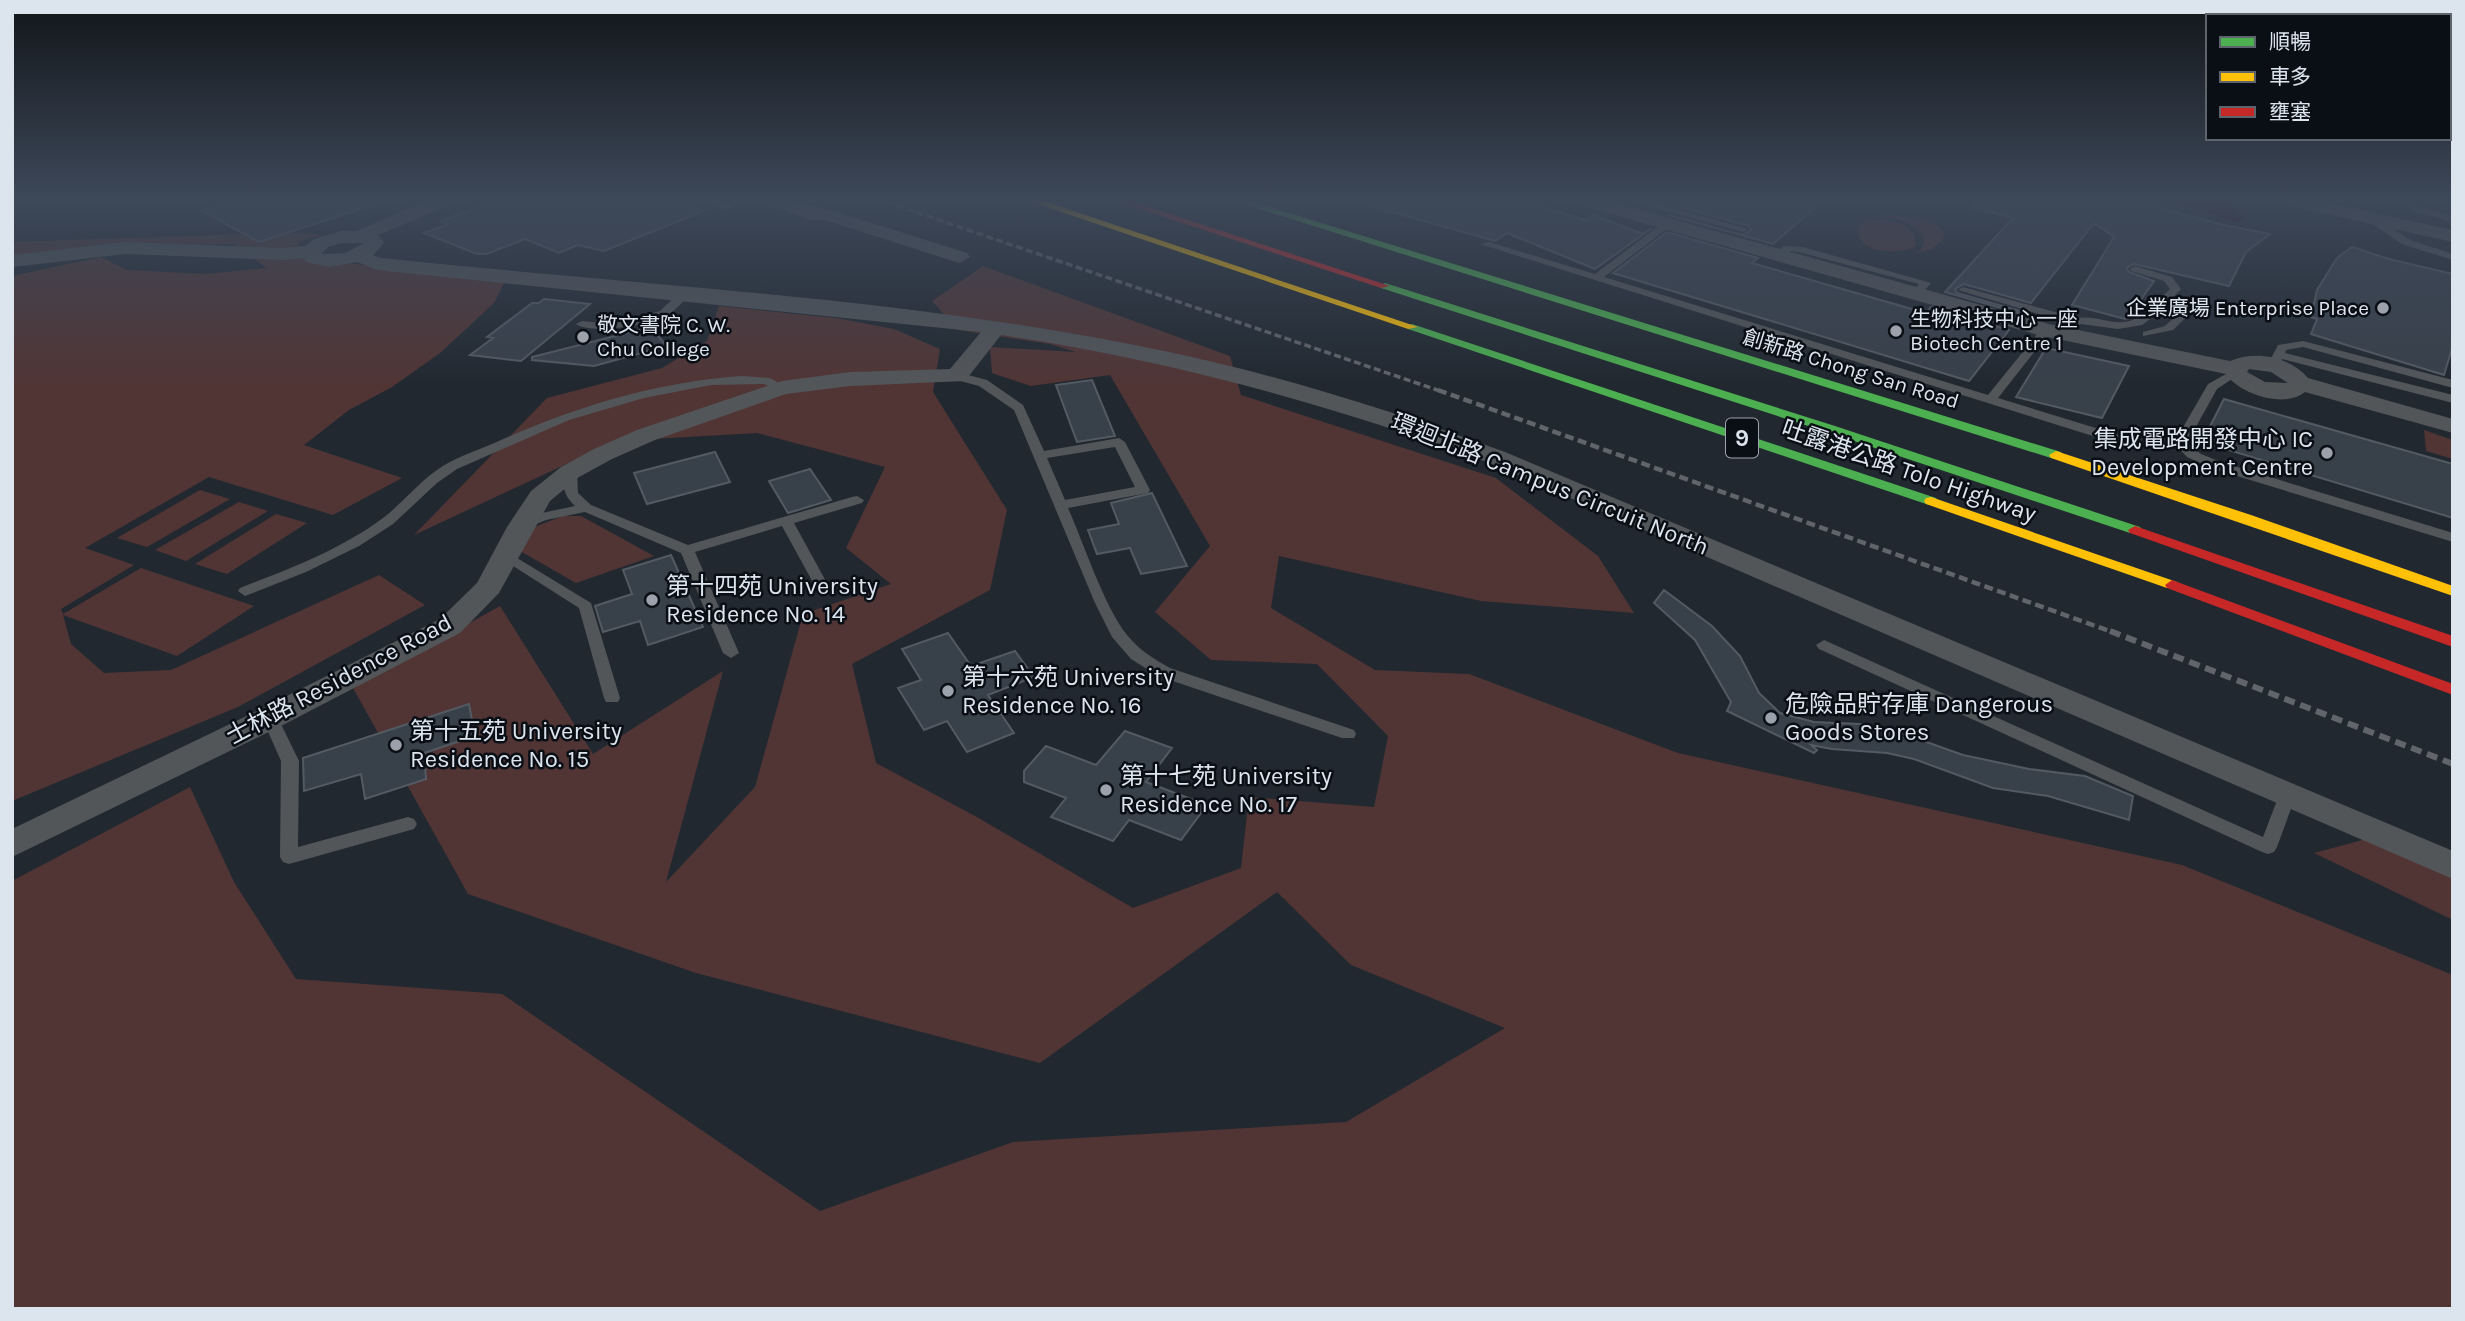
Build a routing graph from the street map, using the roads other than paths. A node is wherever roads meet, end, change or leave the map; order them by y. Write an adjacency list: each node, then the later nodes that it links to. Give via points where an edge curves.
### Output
1 (374, 261): 12 (street, 環迴北路 Campus Circuit North, via 396,267)
2 (1209, 261): 46 (main road, 吐露港公路 Tolo Highway / 9, via 1873,482)
3 (1303, 261): 43 (main road, 吐露港公路 Tolo Highway / 9, via 1831,429)
4 (1434, 261): 42 (main road, 創新路 Chong San Road, via 2126,477)
5 (1469, 261): 39 (main road, 創新路 Chong San Road, via 2125,465)
6 (1540, 261): 10 (lane)
7 (1617, 261): 10 (lane)
8 (1799, 261): 17 (street)
9 (2135, 269): 14 (lane, via 2168,279 2176,289)
10 (1597, 278): 25 (lane)
11 (1963, 290): 17 (lane)
12 (684, 294): 15 (lane, via 664,313 610,327); 16 (street, 環迴北路 Campus Circuit North)
13 (2200, 299): 18 (lane, via 2169,328)
14 (2138, 323): 17 (lane); 18 (lane)
15 (582, 324)
16 (996, 328): 21 (street); 50 (street, 環迴北路 Campus Circuit North, via 1221,370 1412,426 1496,457)
17 (2061, 328): 18 (street); 25 (lane)
18 (2144, 342): 20 (street)
19 (2276, 360): 20 (street, via 2243,363); 22 (street); 23 (lane, via 2283,347 2303,344); 26 (lane)
20 (2234, 371): 22 (street, via 2246,382 2266,389 2294,390); 36 (lane, via 2212,387 2180,443 2187,451 2216,465)
21 (957, 376): 24 (street, 士林路 Residence Road, via 850,379); 29 (lane, via 983,383 1019,408)
22 (2300, 383): 27 (street)
23 (2453, 384)
24 (782, 388): 30 (street, 士林路 Residence Road, via 646,435); 41 (lane, via 764,379 725,380 653,392 565,417 449,468 385,523 356,541)
25 (1992, 398): 28 (lane)
26 (2453, 399)
27 (2453, 426)
28 (2133, 444)
29 (1041, 455): 32 (lane); 32 (lane, via 1119,442 1143,490)
30 (570, 472): 33 (lane, via 572,499); 35 (street, 士林路 Residence Road, via 540,496)
31 (857, 500): 34 (lane)
32 (1061, 505): 49 (lane, via 1102,603 1120,637 1137,655 1164,672)
33 (586, 508): 35 (lane, via 542,516); 37 (lane)
34 (787, 523): 37 (lane); 40 (lane)
35 (520, 527): 38 (street, 士林路 Residence Road)
36 (2453, 538)
37 (687, 550): 45 (lane)
38 (507, 556): 47 (lane, via 586,606); 48 (street, 士林路 Residence Road, via 489,587 450,626)
39 (2453, 576)
40 (821, 585)
41 (245, 591)
42 (2453, 591)
43 (2453, 642)
44 (1824, 645): 50 (lane, via 2267,847)
45 (731, 653)
46 (2453, 690)
47 (612, 698)
48 (271, 718): 51 (lane, via 290,761 289,857); 52 (street, 士林路 Residence Road)
49 (1348, 734)
50 (2287, 795): 53 (street, 環迴北路 Campus Circuit North)
51 (408, 824)
52 (12, 844)
53 (2453, 866)

